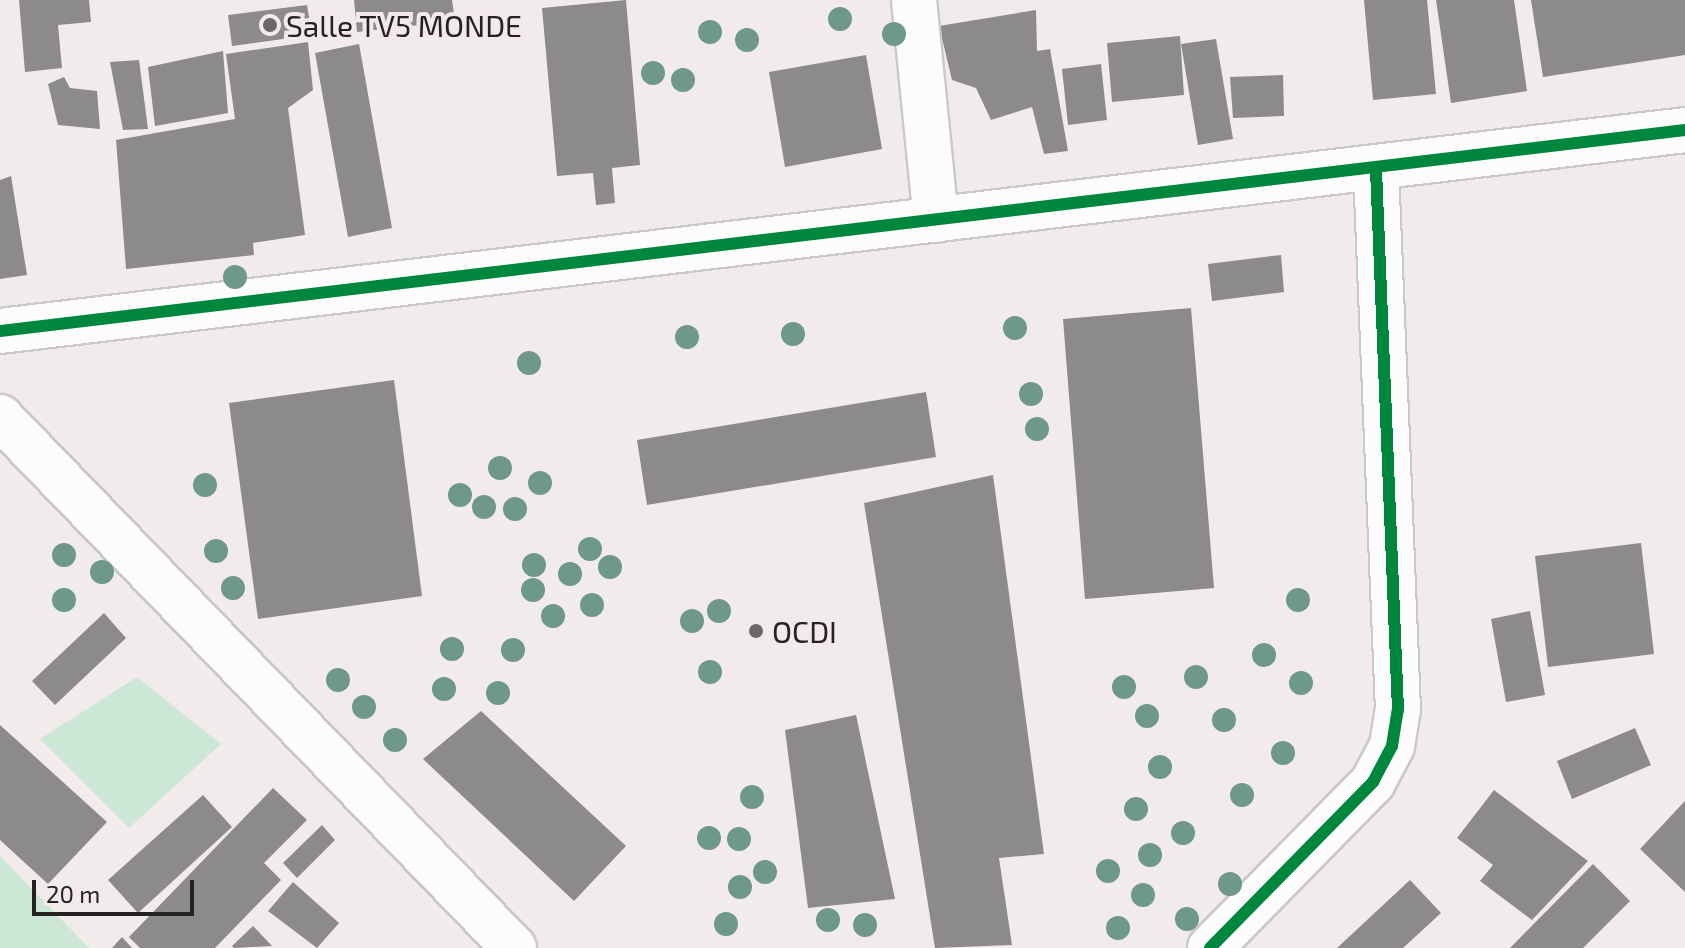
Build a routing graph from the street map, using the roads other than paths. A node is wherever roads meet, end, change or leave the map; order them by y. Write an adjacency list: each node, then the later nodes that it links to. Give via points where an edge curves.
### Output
1 (914, 0): 4 (street)
2 (1685, 130): 3 (street)
3 (1376, 170): 4 (street); 8 (street, via 1398,710 1392,746 1373,782)
4 (936, 220): 5 (street)
5 (0, 331)
6 (0, 417): 7 (street)
7 (514, 948)
8 (1210, 948)

